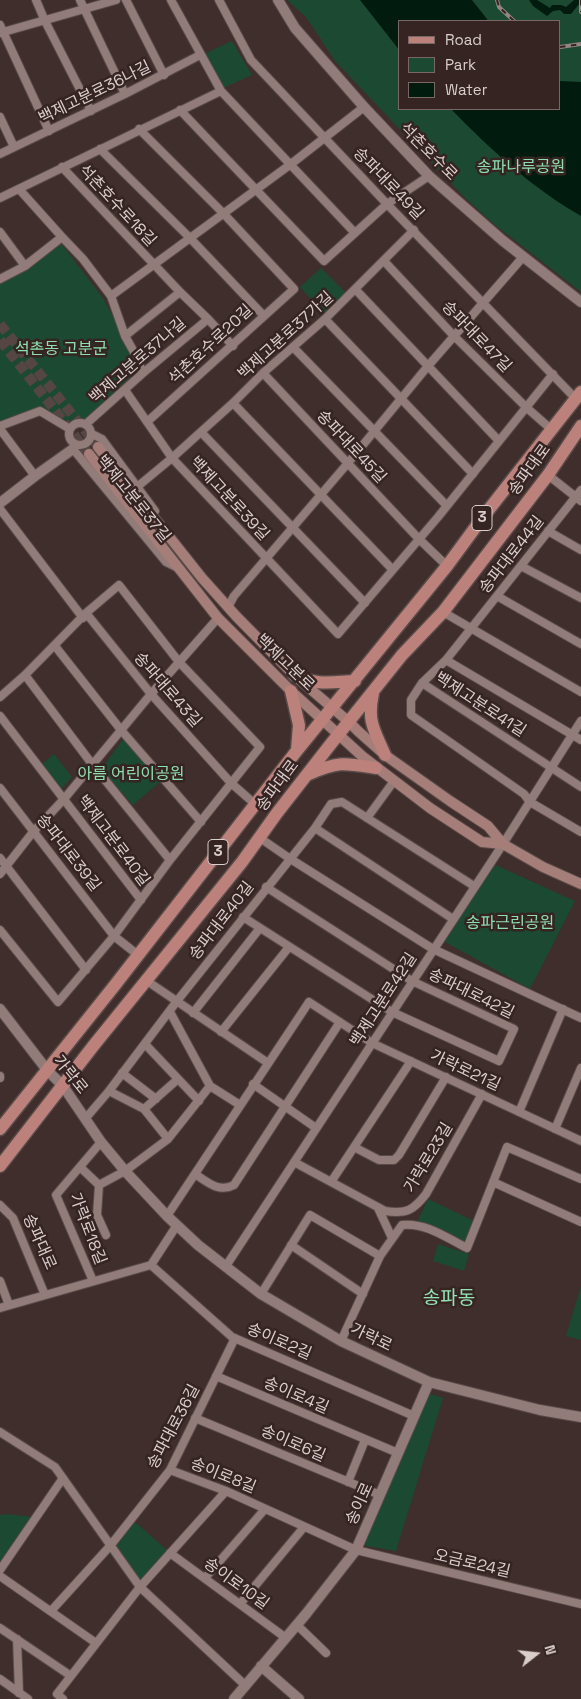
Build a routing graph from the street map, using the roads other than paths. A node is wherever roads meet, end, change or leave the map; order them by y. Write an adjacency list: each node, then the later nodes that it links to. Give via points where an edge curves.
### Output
1 (36, 0): 9 (street)
2 (80, 0): 8 (street)
3 (116, 0): 8 (street)
4 (126, 0): 12 (street)
5 (171, 0): 11 (street)
6 (219, 0): 21 (street, 송파대로49길, via 251,60)
7 (278, 0): 15 (street, 석촌호수로, via 295,28)
8 (84, 9): 9 (street); 14 (street)
9 (45, 21): 10 (street); 17 (street)
10 (1, 30): 20 (street)
11 (200, 55): 12 (street, 백제고분로36나길); 13 (street)
12 (164, 75): 14 (street, 백제고분로36나길)
13 (221, 91): 16 (street, 석촌호수로18길); 25 (street)
14 (126, 94): 17 (street, 백제고분로36나길)
15 (364, 107): 21 (street, 석촌호수로18길); 27 (street, 석촌호수로)
16 (180, 110): 19 (street, 석촌호수로18길); 29 (street)
17 (91, 111): 20 (street, 백제고분로36나길)
18 (0, 118): 22 (street)
19 (139, 129): 23 (street, 석촌호수로18길); 32 (street)
20 (49, 131): 22 (street, 백제고분로36나길)
21 (325, 137): 25 (street, 석촌호수로18길); 31 (street, 송파대로49길)
22 (14, 147): 24 (street, 백제고분로36나길)
23 (100, 149): 26 (street, 석촌호수로18길); 37 (street, 석촌호수로18길)
24 (0, 154)
25 (290, 164): 29 (street, 석촌호수로18길); 35 (street)
26 (62, 166): 28 (street, 석촌호수로18길); 40 (street, 석촌호수로18길)
27 (429, 176): 31 (street); 38 (street, 석촌호수로)
28 (19, 188): 30 (street, 석촌호수로18길); 36 (street)
29 (256, 189): 32 (street, 석촌호수로18길); 35 (street, via 324,261)
30 (0, 198)
31 (387, 204): 33 (street, 송파대로49길); 35 (street)
32 (223, 213): 37 (street, 석촌호수로18길); 48 (street, 석촌호수로20길, via 294,289)
33 (414, 230): 39 (street, 백제고분로37가길); 46 (street, 송파대로49길)
34 (0, 232): 41 (street)
35 (355, 234)
36 (62, 237): 41 (street); 45 (street)
37 (190, 238): 40 (street, 석촌호수로18길); 48 (street, 석촌호수로18길)
38 (523, 257): 46 (street, 백제고분로39길); 47 (street, 석촌호수로)
39 (384, 261): 43 (street, 백제고분로37가길); 52 (street, 송파대로47길)
40 (152, 264): 44 (street, 석촌호수로18길); 45 (street, 석촌호수로18길)
41 (25, 266): 42 (street)
42 (0, 279)
43 (356, 290): 50 (street, 백제고분로37가길); 55 (street)
44 (180, 292): 49 (street, 석촌호수로18길); 51 (street)
45 (111, 296): 51 (street)
46 (483, 302): 52 (street, 백제고분로39길); 58 (street, 송파대로49길)
47 (581, 302)
48 (264, 316): 53 (street, 석촌호수로20길)
49 (208, 319): 53 (street, 석촌호수로18길); 56 (street, 백제고분로37나길)
50 (325, 320): 54 (street, 백제고분로37가길); 61 (street)
51 (125, 336): 56 (street)
52 (454, 336): 55 (street, 백제고분로39길); 63 (street, 송파대로47길)
53 (233, 346): 64 (street, 석촌호수로20길)
54 (293, 347): 57 (street, 백제고분로37가길); 69 (street)
55 (428, 366): 61 (street, 백제고분로39길); 73 (street)
56 (143, 373): 59 (street, 백제고분로37나길)
57 (263, 373): 62 (street, 백제고분로37가길); 78 (street, 송파대로45길)
58 (553, 374): 60 (street, 송파대로49길); 63 (street)
59 (125, 390): 64 (street); 65 (street, 백제고분로37나길)
60 (578, 395): 70 (main road, 송파대로 / 3)
61 (401, 398): 69 (street, 백제고분로39길); 79 (street)
62 (233, 403): 71 (street, 백제고분로37가길); 84 (street)
63 (527, 408): 70 (street, 송파대로47길); 73 (street)
64 (147, 422): 77 (street)
65 (86, 424): 68 (street, via 79,423); 72 (street)
66 (581, 426): 80 (main road, 송파대로 / 3)
67 (0, 428): 68 (street, via 40,412); 81 (street)
68 (70, 429): 74 (street)
69 (375, 430): 78 (street, 백제고분로39길); 87 (street)
70 (552, 430): 94 (main road, 송파대로 / 3)
71 (201, 432): 77 (street, 백제고분로37가길); 88 (street, 백제고분로39길)
72 (92, 434): 74 (street, via 87,443); 82 (street, 백제고분로37길, via 102,439)
73 (499, 441): 79 (street)
74 (75, 447): 81 (street); 96 (street, 백제고분로37길, via 166,562)
75 (98, 447): 93 (main road, 백제고분로)
76 (89, 454): 96 (main road, 백제고분로)
77 (172, 458): 82 (street, 백제고분로37가길); 92 (street, 백제고분로39길)
78 (348, 463): 84 (street, 백제고분로39길); 90 (street, 송파대로45길)
79 (473, 474): 87 (street)
80 (548, 475): 85 (street); 102 (main road, 송파대로 / 3)
81 (35, 476): 86 (street)
82 (137, 487): 93 (street, 백제고분로37길, via 182,548)
83 (581, 490): 85 (street, 송파대로44길)
84 (320, 495): 88 (street, 백제고분로39길); 97 (street)
85 (578, 499): 89 (street, 송파대로44길)
86 (1, 503): 103 (street, 송파대로43길)
87 (447, 506): 90 (street)
88 (292, 529): 92 (street, 백제고분로39길); 100 (street, 백제고분로39길)
89 (548, 531): 91 (street); 95 (street, 송파대로44길)
90 (419, 540): 94 (street, 송파대로45길); 97 (street)
91 (581, 550)
92 (266, 559): 100 (street, 백제고분로39길, via 338,634); 101 (street, 백제고분로39길)
93 (187, 561): 101 (main road, 백제고분로)
94 (448, 566): 112 (main road, 송파대로 / 3)
95 (521, 566): 98 (street, 송파대로44길); 99 (street)
96 (179, 569): 104 (main road, 백제고분로)
97 (392, 569): 100 (street)
98 (497, 596): 105 (street, 송파대로44길); 106 (street)
99 (581, 598)
100 (365, 603)
101 (228, 607): 111 (main road, 백제고분로)
102 (444, 612): 105 (street); 115 (main road, 송파대로 / 3)
103 (84, 615): 107 (street); 109 (street, via 119,585); 117 (street, 송파대로43길)
104 (218, 618): 109 (street, 백제고분로40길); 114 (main road, 백제고분로)
105 (470, 629): 108 (street, 송파대로44길); 116 (street)
106 (581, 644)
107 (55, 646): 110 (street); 124 (street)
108 (446, 660): 113 (street, 송파대로44길); 126 (street, 백제고분로41길)
109 (179, 662): 117 (street, 백제고분로40길); 135 (street, via 260,747)
110 (25, 675): 118 (street); 130 (street, 백제고분로40길)
111 (294, 675): 112 (main road, via 328,684); 119 (main road, 백제고분로)
112 (355, 681): 119 (main road, 송파대로 / 3)
113 (422, 683): 132 (street, 백제고분로41길); 139 (street, 백제고분로41길, via 411,700 411,715 524,794)
114 (291, 691): 121 (main road, 백제고분로); 128 (main road, via 298,726)
115 (373, 691): 123 (main road, 송파대로 / 3); 129 (main road, via 371,720)
116 (581, 692)
117 (150, 694): 124 (street, 백제고분로40길); 135 (street, 송파대로43길)
118 (0, 697)
119 (333, 708): 121 (main road, 송파대로 / 3); 123 (main road, 백제고분로)
120 (0, 716): 138 (street, 백제고분로40길)
121 (323, 720): 125 (main road, 백제고분로); 128 (main road, 송파대로 / 3)
122 (581, 721): 126 (street)
123 (350, 722): 125 (main road, 송파대로 / 3); 129 (main road, 백제고분로)
124 (122, 730): 130 (street, 백제고분로40길); 142 (street)
125 (339, 734): 131 (main road, 백제고분로); 133 (main road, 송파대로 / 3)
126 (571, 735): 127 (street, 백제고분로41길); 132 (street)
127 (581, 740)
128 (297, 750): 140 (main road, 송파대로 / 3)
129 (385, 754): 147 (main road, 백제고분로, via 488,826)
130 (92, 764): 138 (street, 백제고분로40길); 150 (street, 백제고분로40길)
131 (376, 768): 133 (main road, via 340,763); 134 (main road, 백제고분로)
132 (551, 768): 136 (street, 백제고분로41길); 139 (street)
133 (306, 775): 146 (main road, 송파대로 / 3)
134 (394, 780): 141 (street); 147 (main road, 백제고분로, via 482,842)
135 (231, 782): 140 (street, 송파대로43길); 142 (street)
136 (581, 787)
137 (0, 788): 144 (street, 송파대로39길)
138 (64, 799): 144 (street, 백제고분로40길); 156 (street, 백제고분로40길)
139 (530, 802): 145 (street, 백제고분로41길); 147 (street)
140 (255, 804): 164 (main road, 송파대로 / 3)
141 (367, 818): 143 (street, via 342,802 331,804); 154 (street)
142 (201, 822): 150 (street)
143 (315, 828): 149 (street); 158 (street)
144 (33, 832): 151 (street, 백제고분로40길); 161 (street, 송파대로39길)
145 (581, 832)
146 (260, 838): 149 (street, 송파대로42길); 166 (main road, 송파대로 / 3)
147 (503, 844): 153 (main road, 백제고분로); 154 (street, 백제고분로42길)
148 (0, 858): 151 (street)
149 (289, 858): 155 (street, 송파대로40길); 163 (street, 송파대로42길)
150 (170, 860): 156 (street)
151 (6, 866): 152 (street, 백제고분로40길); 165 (street)
152 (0, 874)
153 (581, 884)
154 (474, 886): 158 (street, 백제고분로42길)
155 (266, 887): 157 (street, 송파대로40길); 167 (street, 송파대로42길)
156 (140, 900): 161 (street)
157 (243, 917): 159 (street, 송파대로42길); 168 (street, 송파대로40길)
158 (453, 919): 163 (street, 백제고분로42길)
159 (260, 928): 162 (street, 송파대로42길); 173 (street, 송파대로40길)
160 (0, 930): 165 (street, via 58,1002)
161 (114, 936): 164 (street, 송파대로39길); 165 (street)
162 (289, 947): 172 (street, 송파대로42길); 176 (street)
163 (433, 949): 167 (street, 백제고분로42길); 170 (street, 송파대로42길)
164 (138, 955): 182 (main road, 송파대로 / 3)
165 (86, 970)
166 (147, 981): 168 (street); 187 (main road, 송파대로 / 3)
167 (412, 981): 172 (street, 백제고분로42길); 172 (street, 송파대로42길, via 514,1029 499,1061)
168 (177, 1001): 171 (street, 송파대로40길); 173 (street)
169 (0, 1009): 182 (street, 가락로)
170 (563, 1010): 174 (street, 송파대로42길); 196 (street)
171 (170, 1012): 178 (street, 송파대로40길); 188 (street)
172 (392, 1012): 177 (street, 백제고분로42길)
173 (193, 1013): 176 (street)
174 (581, 1018)
175 (340, 1022): 177 (street, 가락로21길); 180 (street, 가락로21길, via 309,1002); 194 (street)
176 (221, 1032): 180 (street)
177 (372, 1043): 179 (street, 가락로21길); 198 (street, 백제고분로42길)
178 (145, 1044): 183 (street, 송파대로40길); 185 (street)
179 (411, 1061): 184 (street, 가락로21길); 204 (street)
180 (268, 1063): 186 (street, 가락로21길)
181 (581, 1068): 200 (street)
182 (47, 1070): 187 (street, 가락로); 199 (main road, 송파대로 / 3)
183 (122, 1073): 189 (street, 송파대로40길); 191 (street)
184 (446, 1078): 190 (street, 가락로21길); 204 (street, 가락로23길, via 394,1160 379,1160)
185 (178, 1079): 191 (street); 192 (street)
186 (253, 1084): 193 (street, 가락로21길); 194 (street)
187 (62, 1086): 197 (street, 가락로); 206 (main road, 송파대로 / 3)
188 (210, 1086): 192 (street); 193 (street)
189 (109, 1091): 195 (street); 197 (street, 송파대로40길)
190 (482, 1094): 196 (street, 가락로21길); 215 (street, 가락로23길, via 419,1203 400,1213)
191 (156, 1099): 195 (street)
192 (199, 1101): 201 (street)
193 (240, 1105): 209 (street, 가락로21길)
194 (285, 1106): 198 (street); 209 (street, via 234,1185 216,1187)
195 (144, 1109): 201 (street)
196 (520, 1112): 200 (street, 가락로21길)
197 (85, 1119): 203 (street, 가락로)
198 (316, 1128): 205 (street, 백제고분로42길)
199 (0, 1129)
200 (555, 1129): 202 (street, 가락로21길)
201 (168, 1138): 208 (street)
202 (581, 1141)
203 (101, 1142): 207 (street, 가락로18길); 208 (street, 가락로)
204 (354, 1147): 211 (street)
205 (294, 1162): 211 (street, 가락로23길); 224 (street, 백제고분로42길)
206 (0, 1166)
207 (80, 1167): 213 (street); 226 (street, 가락로18길, via 56,1196)
208 (125, 1172): 213 (street); 216 (street, 가락로)
209 (195, 1174): 216 (street, 가락로21길)
210 (581, 1179): 212 (street, via 507,1147)
211 (331, 1182): 215 (street, 가락로23길)
212 (493, 1182): 217 (street); 220 (street, via 467,1248 413,1223 402,1225)
213 (99, 1186): 219 (street, via 98,1215)
214 (0, 1205): 229 (street, 송파대로, via 13,1218)
215 (378, 1208): 220 (street)
216 (167, 1216): 218 (street, 가락로)
217 (581, 1222)
218 (177, 1226): 223 (street); 224 (street, 가락로)
219 (106, 1235)
220 (392, 1238): 222 (street)
221 (291, 1245): 222 (street, via 310,1215); 227 (street); 228 (street)
222 (380, 1256): 228 (street)
223 (151, 1265): 226 (street); 232 (street, 송이로2길)
224 (226, 1266): 227 (street, 가락로)
225 (0, 1281): 230 (street)
226 (93, 1281): 229 (street)
227 (261, 1294): 233 (street, 가락로)
228 (363, 1294): 233 (street)
229 (45, 1295): 230 (street)
230 (9, 1305): 231 (street)
231 (0, 1308)
232 (235, 1338): 234 (street, 송파대로36길); 236 (street, 송이로2길)
233 (341, 1341): 235 (street, 가락로)
234 (216, 1376): 237 (street, 송파대로36길); 240 (street, 송이로4길)
235 (429, 1382): 236 (street, 송이로); 238 (street, 가락로)
236 (414, 1416): 241 (street, 송이로)
237 (195, 1418): 242 (street, 송파대로36길); 244 (street, 송이로6길)
238 (581, 1418)
239 (0, 1432): 243 (street, via 55,1467)
240 (365, 1440): 241 (street, 송이로4길); 244 (street)
241 (398, 1453): 246 (street, 송이로)
242 (170, 1470): 245 (street, 송이로8길); 249 (street, 송파대로36길)
243 (64, 1478): 249 (street); 252 (street)
244 (348, 1482): 246 (street, 송이로6길)
245 (226, 1491): 247 (street, 송이로8길); 251 (street)
246 (380, 1495): 250 (street, 송이로)
247 (265, 1509): 248 (street, 송이로8길); 254 (street, 송이로8길)
248 (304, 1526): 250 (street, 송이로8길); 256 (street)
249 (110, 1546): 255 (street); 258 (street, 송파대로36길)
250 (356, 1550): 257 (street, 오금로24길); 259 (street, 송이로)
251 (170, 1553): 254 (street, 송이로10길); 255 (street)
252 (0, 1570)
253 (0, 1576): 258 (street)
254 (205, 1578): 256 (street, 송이로10길)
255 (140, 1587): 263 (street); 268 (street)
256 (240, 1604): 261 (street, 송이로10길)
257 (581, 1604)
258 (51, 1611): 263 (street)
259 (297, 1625): 261 (street, 송이로); 264 (street)
260 (0, 1628): 262 (street)
261 (286, 1638): 265 (street, 송이로)
262 (17, 1639): 266 (street); 269 (street)
263 (96, 1643): 266 (street)
264 (326, 1653)
265 (261, 1666): 268 (street, 송이로); 273 (street)
266 (70, 1676): 271 (street, via 57,1694)
267 (0, 1679): 269 (street)
268 (246, 1686): 272 (street, 송이로)
269 (19, 1693): 270 (street)
270 (28, 1699)
271 (63, 1699)
272 (234, 1699)
273 (299, 1699)

